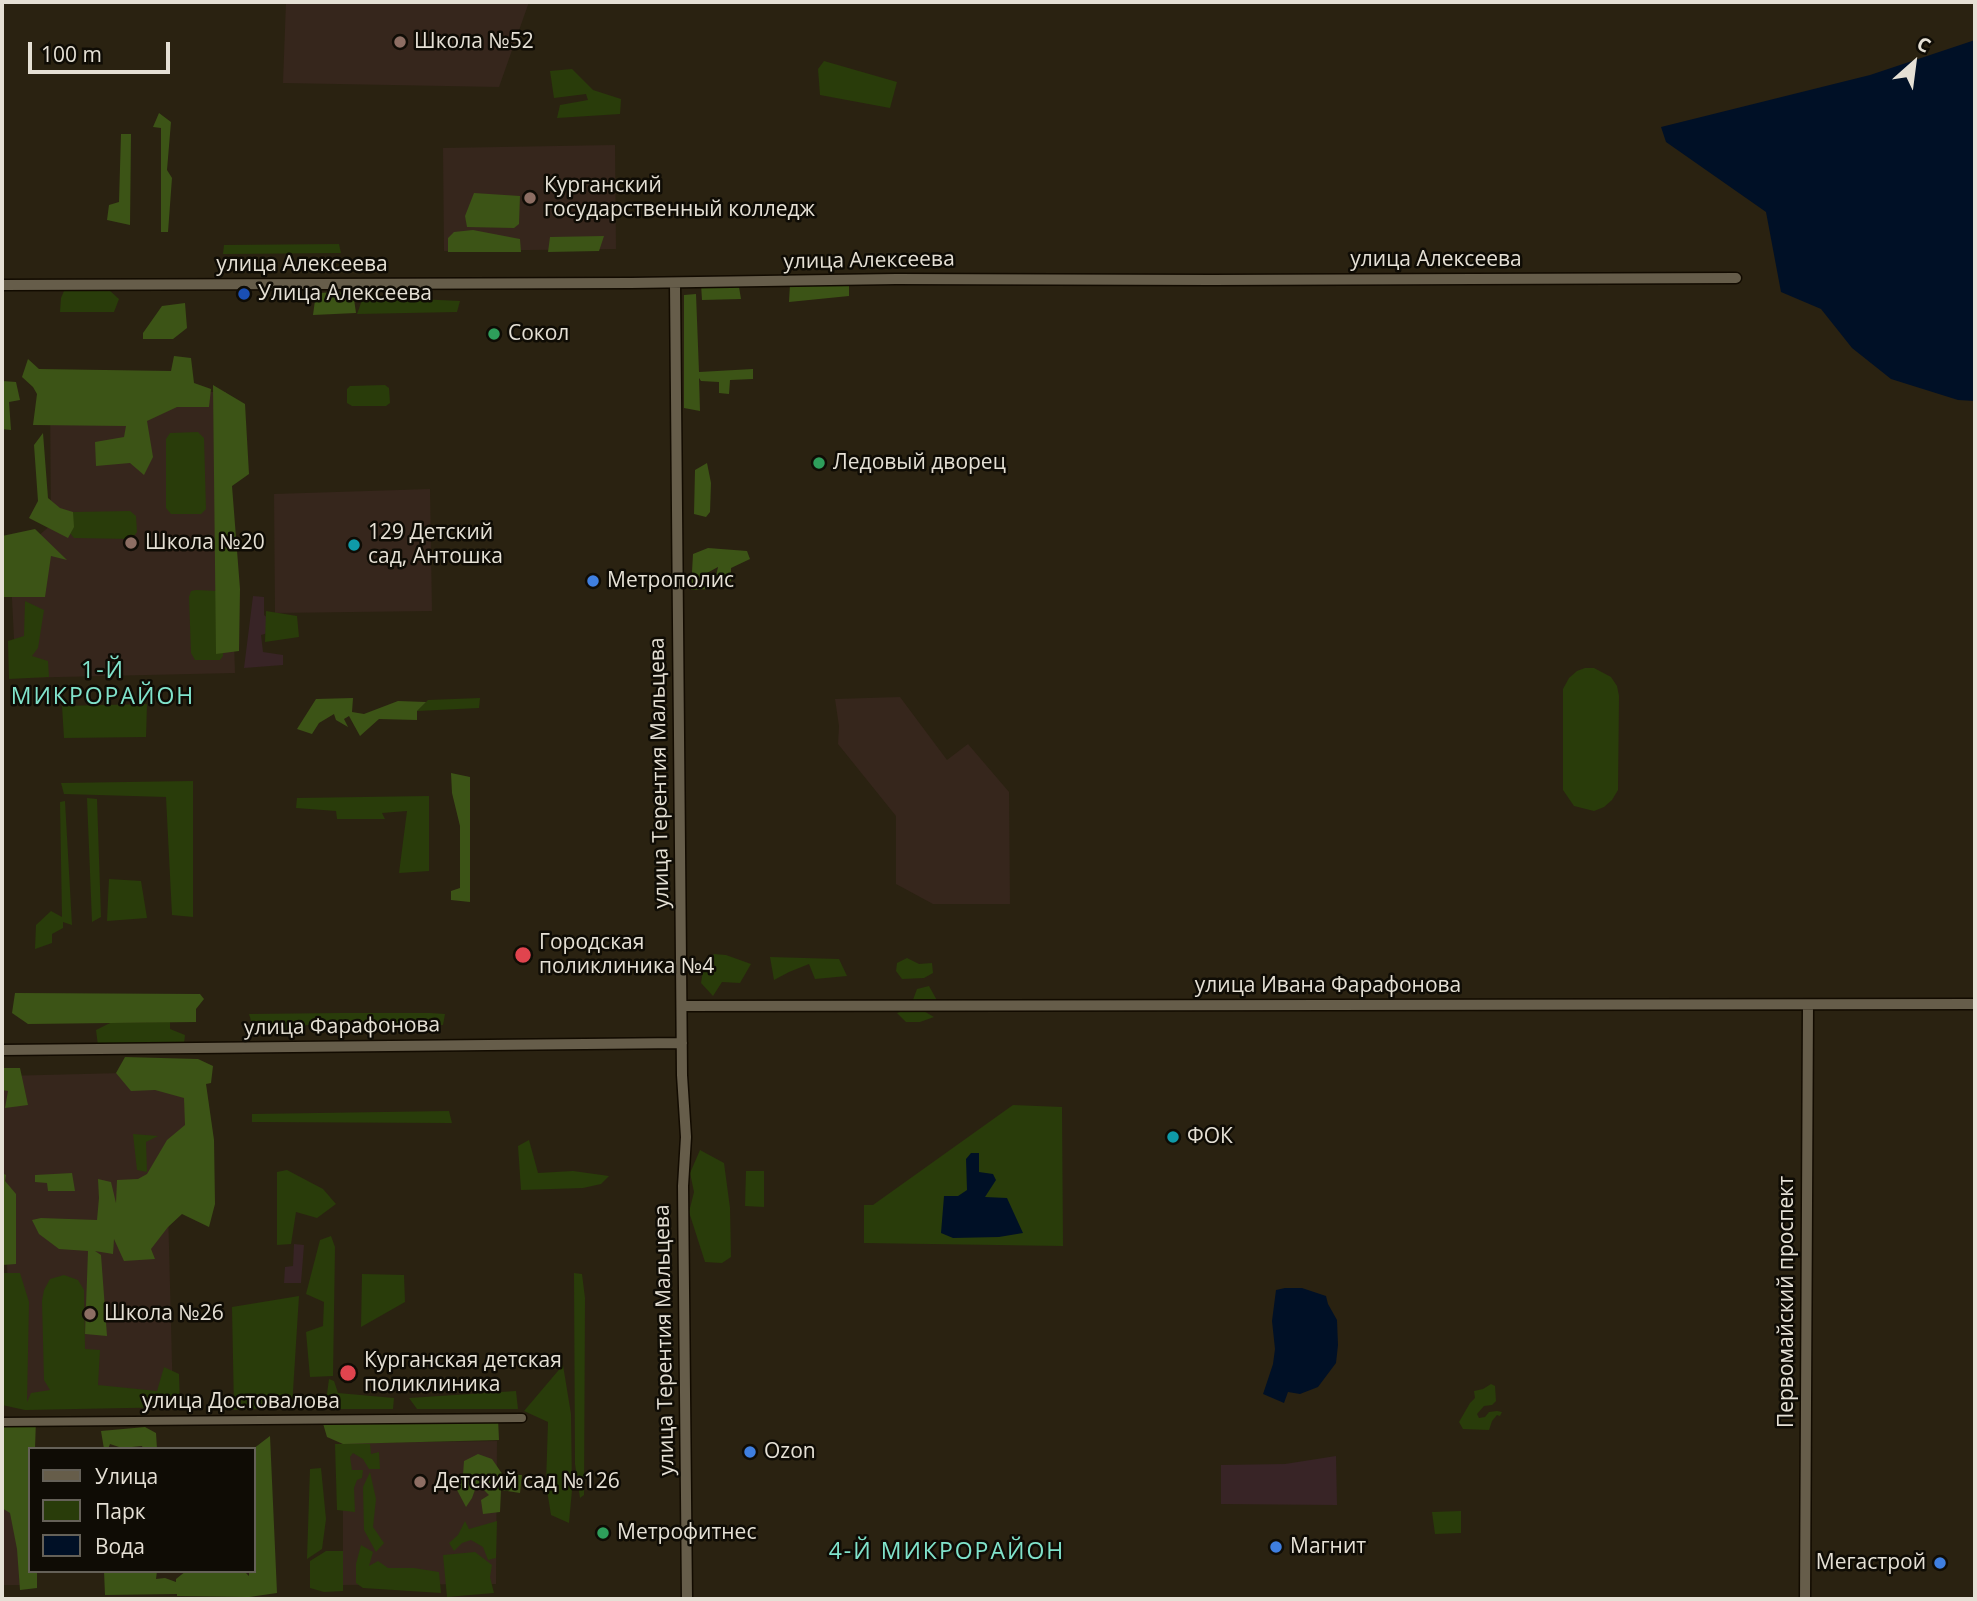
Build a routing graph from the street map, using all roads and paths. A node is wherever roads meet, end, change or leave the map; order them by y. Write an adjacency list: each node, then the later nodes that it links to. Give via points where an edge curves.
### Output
1 (1736, 278): 2 (street, улица Алексеева)
2 (675, 283): 3 (street, улица Алексеева); 6 (street, улица Терентия Мальцева)
3 (2, 285)
4 (1975, 1004): 5 (street, улица Ивана Фарафонова)
5 (1808, 1005): 6 (street, улица Ивана Фарафонова); 12 (street, Первомайский проспект)
6 (682, 1006): 7 (street, улица Терентия Мальцева)
7 (682, 1043): 8 (street, улица Фарафонова); 11 (street, улица Терентия Мальцева)
8 (2, 1049)
9 (522, 1418): 10 (street, улица Достовалова)
10 (2, 1422)
11 (687, 1599)
12 (1805, 1599)

